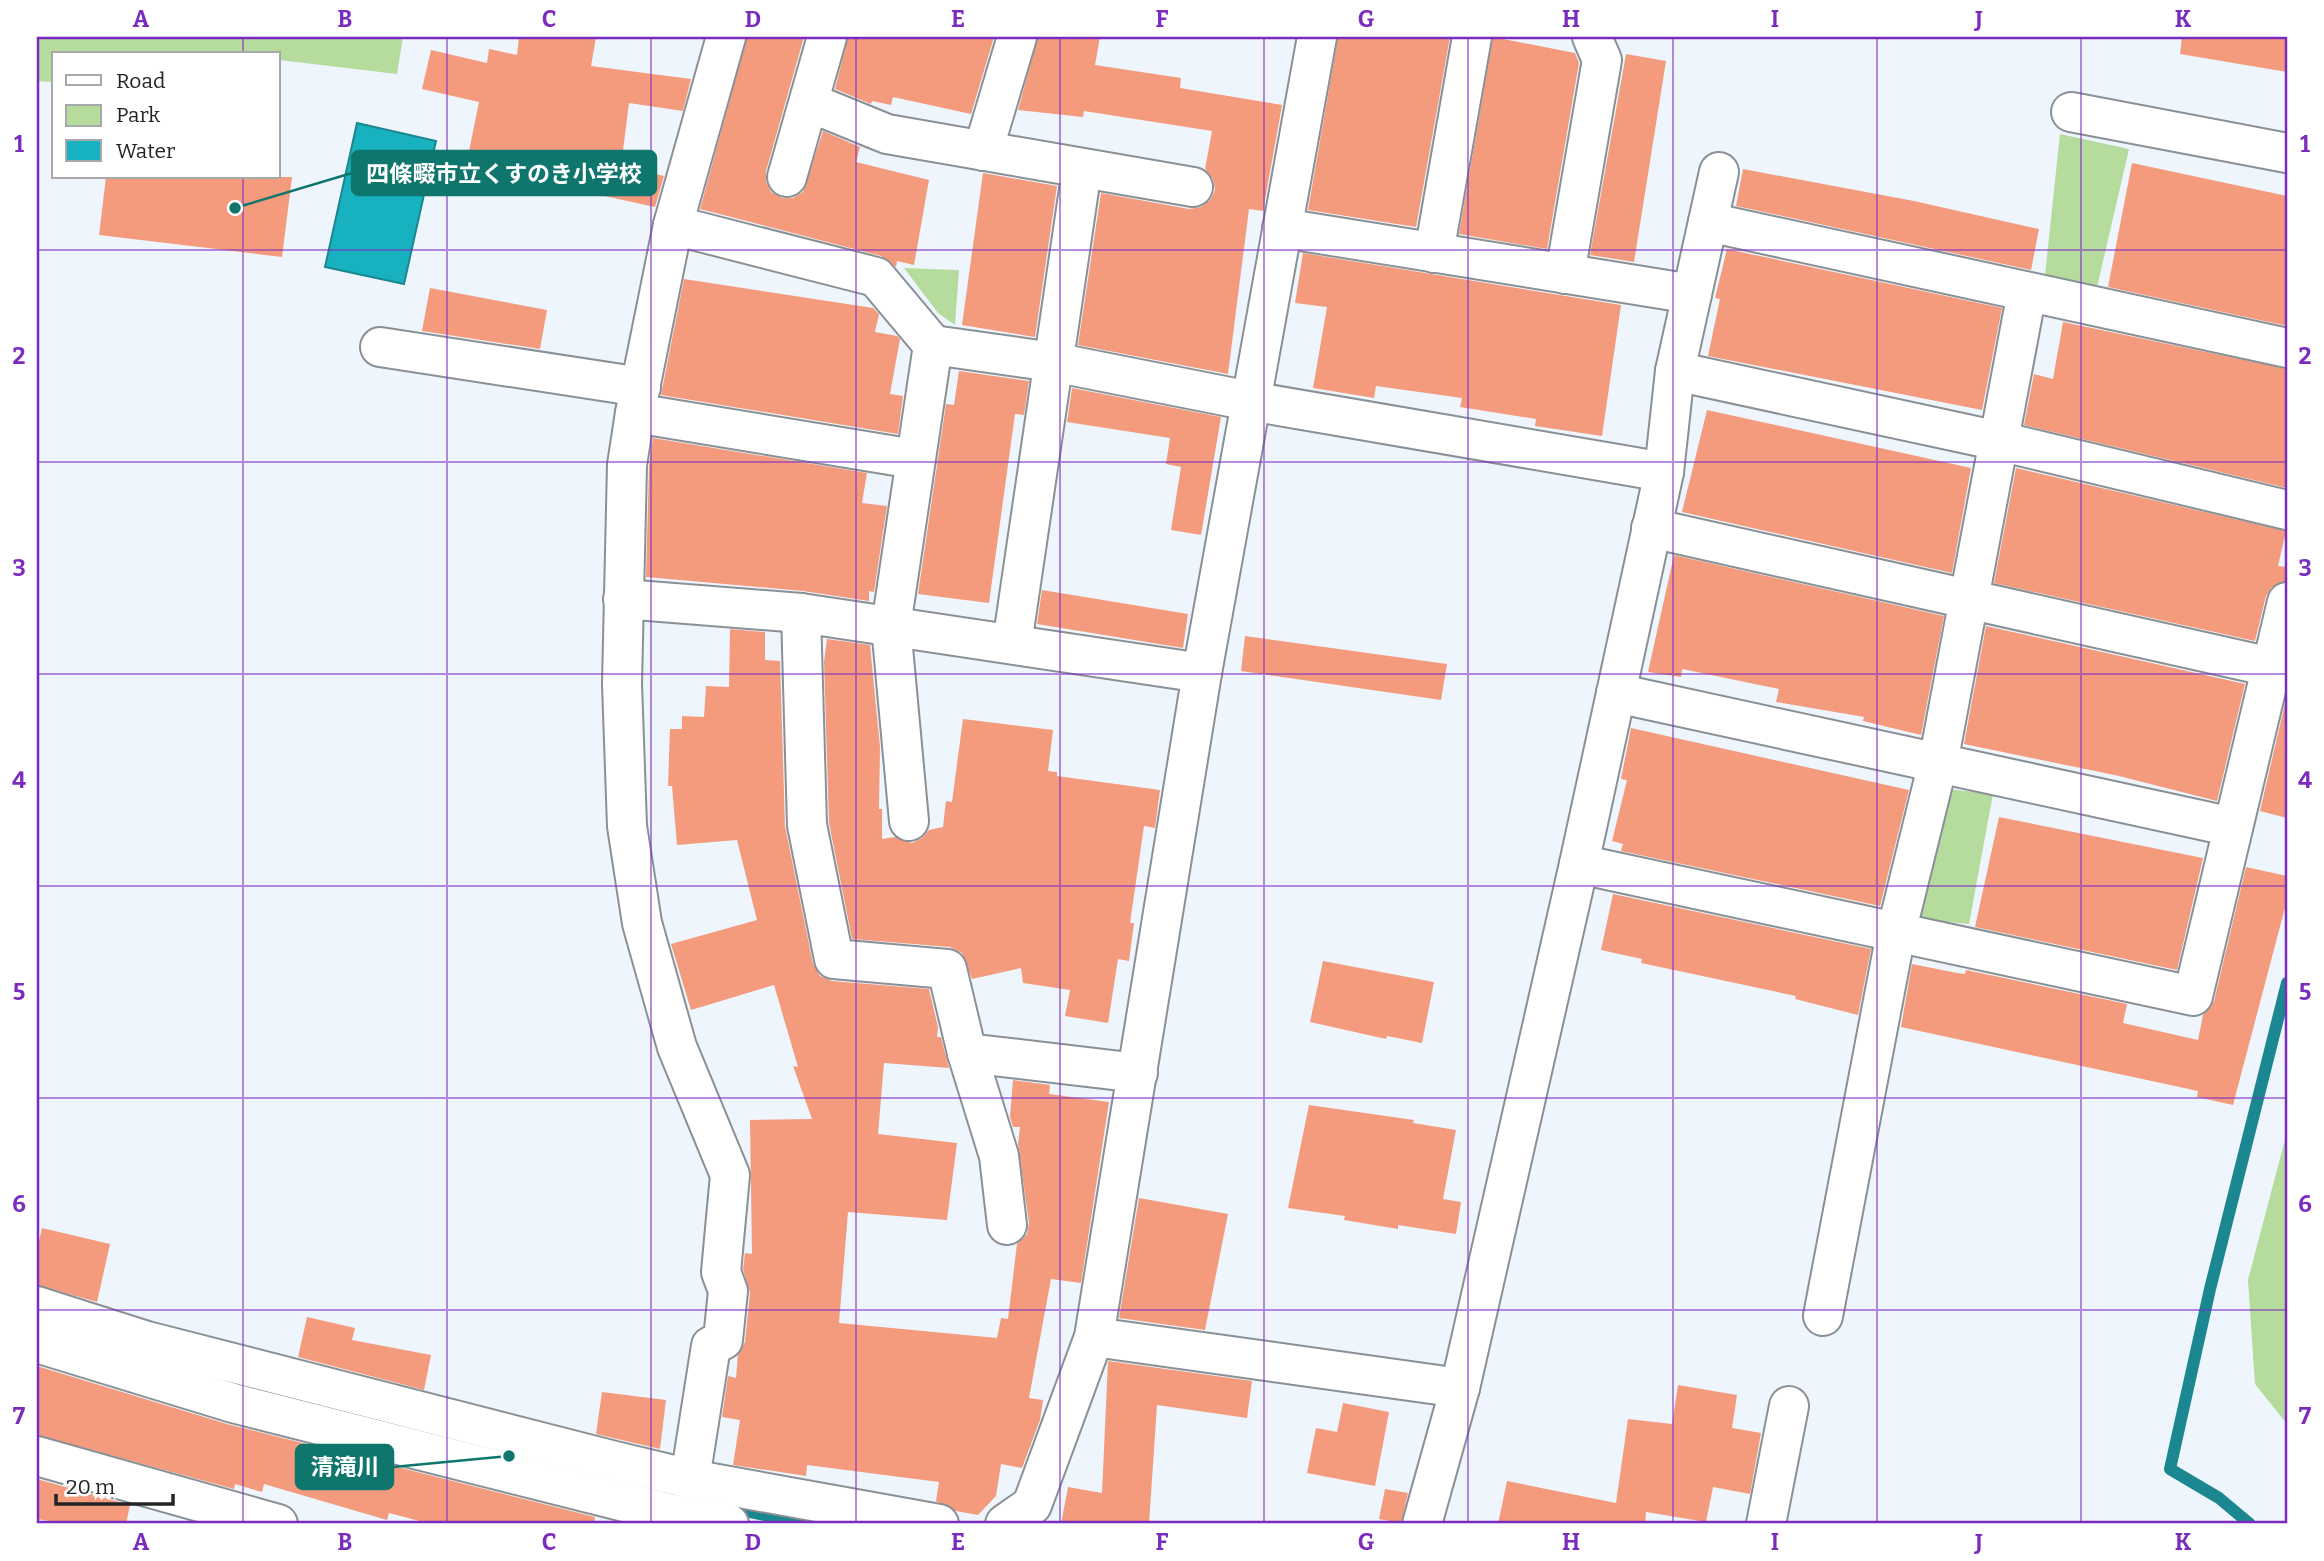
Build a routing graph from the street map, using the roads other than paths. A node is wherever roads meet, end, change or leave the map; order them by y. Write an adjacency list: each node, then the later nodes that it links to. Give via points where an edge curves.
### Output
1 (726, 37): 16 (street)
2 (827, 37): 7 (street)
3 (1017, 37): 9 (street)
4 (1317, 37): 17 (street)
5 (1472, 37): 18 (street)
6 (1592, 37): 19 (street, via 1602,60)
7 (811, 103): 9 (street, via 887,134); 13 (street)
8 (2071, 112): 10 (street)
9 (984, 151): 11 (street)
10 (2287, 153)
11 (1082, 169): 14 (street); 25 (street)
12 (1719, 172): 15 (street)
13 (787, 177)
14 (1193, 187)
15 (1708, 222): 20 (street); 21 (street)
16 (673, 225): 22 (street, via 876,277); 27 (street)
17 (1282, 228): 18 (street); 28 (street)
18 (1434, 253): 19 (street)
19 (1565, 274): 21 (street)
20 (2027, 292): 24 (street); 29 (street)
21 (1692, 295): 26 (street)
22 (933, 345): 25 (street); 30 (street)
23 (380, 347): 27 (street)
24 (2287, 348)
25 (1053, 362): 28 (street); 39 (street)
26 (1675, 371): 29 (street); 31 (street)
27 (638, 400): 30 (street); 34 (street, via 627,465)
28 (1250, 401): 31 (street); 41 (street)
29 (1999, 441): 32 (street); 35 (street)
30 (914, 458): 38 (street)
31 (1664, 472): 33 (street)
32 (2287, 510)
33 (1651, 528): 35 (street); 42 (street)
34 (623, 598): 37 (street); 58 (street, via 627,826 642,923 677,1046 730,1175 721,1272 728,1291 723,1340 711,1346)
35 (1969, 599): 40 (street); 43 (street)
36 (2287, 602): 40 (street)
37 (801, 613): 38 (street); 48 (street, via 807,825 834,959 947,969)
38 (891, 626): 39 (street); 44 (street)
39 (1012, 644): 41 (street)
40 (2271, 667): 45 (street)
41 (1202, 673): 49 (street)
42 (1616, 693): 43 (street); 46 (street)
43 (1937, 763): 45 (street); 47 (street)
44 (909, 821)
45 (2233, 827): 47 (street, via 2193,996)
46 (1579, 864): 47 (street); 55 (street)
47 (1896, 933): 52 (street)
48 (967, 1053): 49 (street); 50 (street, via 999,1156)
49 (1138, 1073): 53 (street)
50 (1007, 1225)
51 (37, 1307): 58 (street, via 146,1341)
52 (1823, 1315)
53 (1094, 1337): 55 (street); 64 (street, via 1032,1505)
54 (37, 1343): 60 (street, via 233,1403)
55 (1461, 1388): 65 (street)
56 (1790, 1406): 66 (street)
57 (37, 1456): 59 (street)
58 (690, 1479): 63 (street)
59 (181, 1511): 61 (street)
60 (667, 1518): 62 (street)
61 (278, 1524)
62 (729, 1524)
63 (939, 1524)
64 (1005, 1524)
65 (1422, 1524)
66 (1766, 1524)

